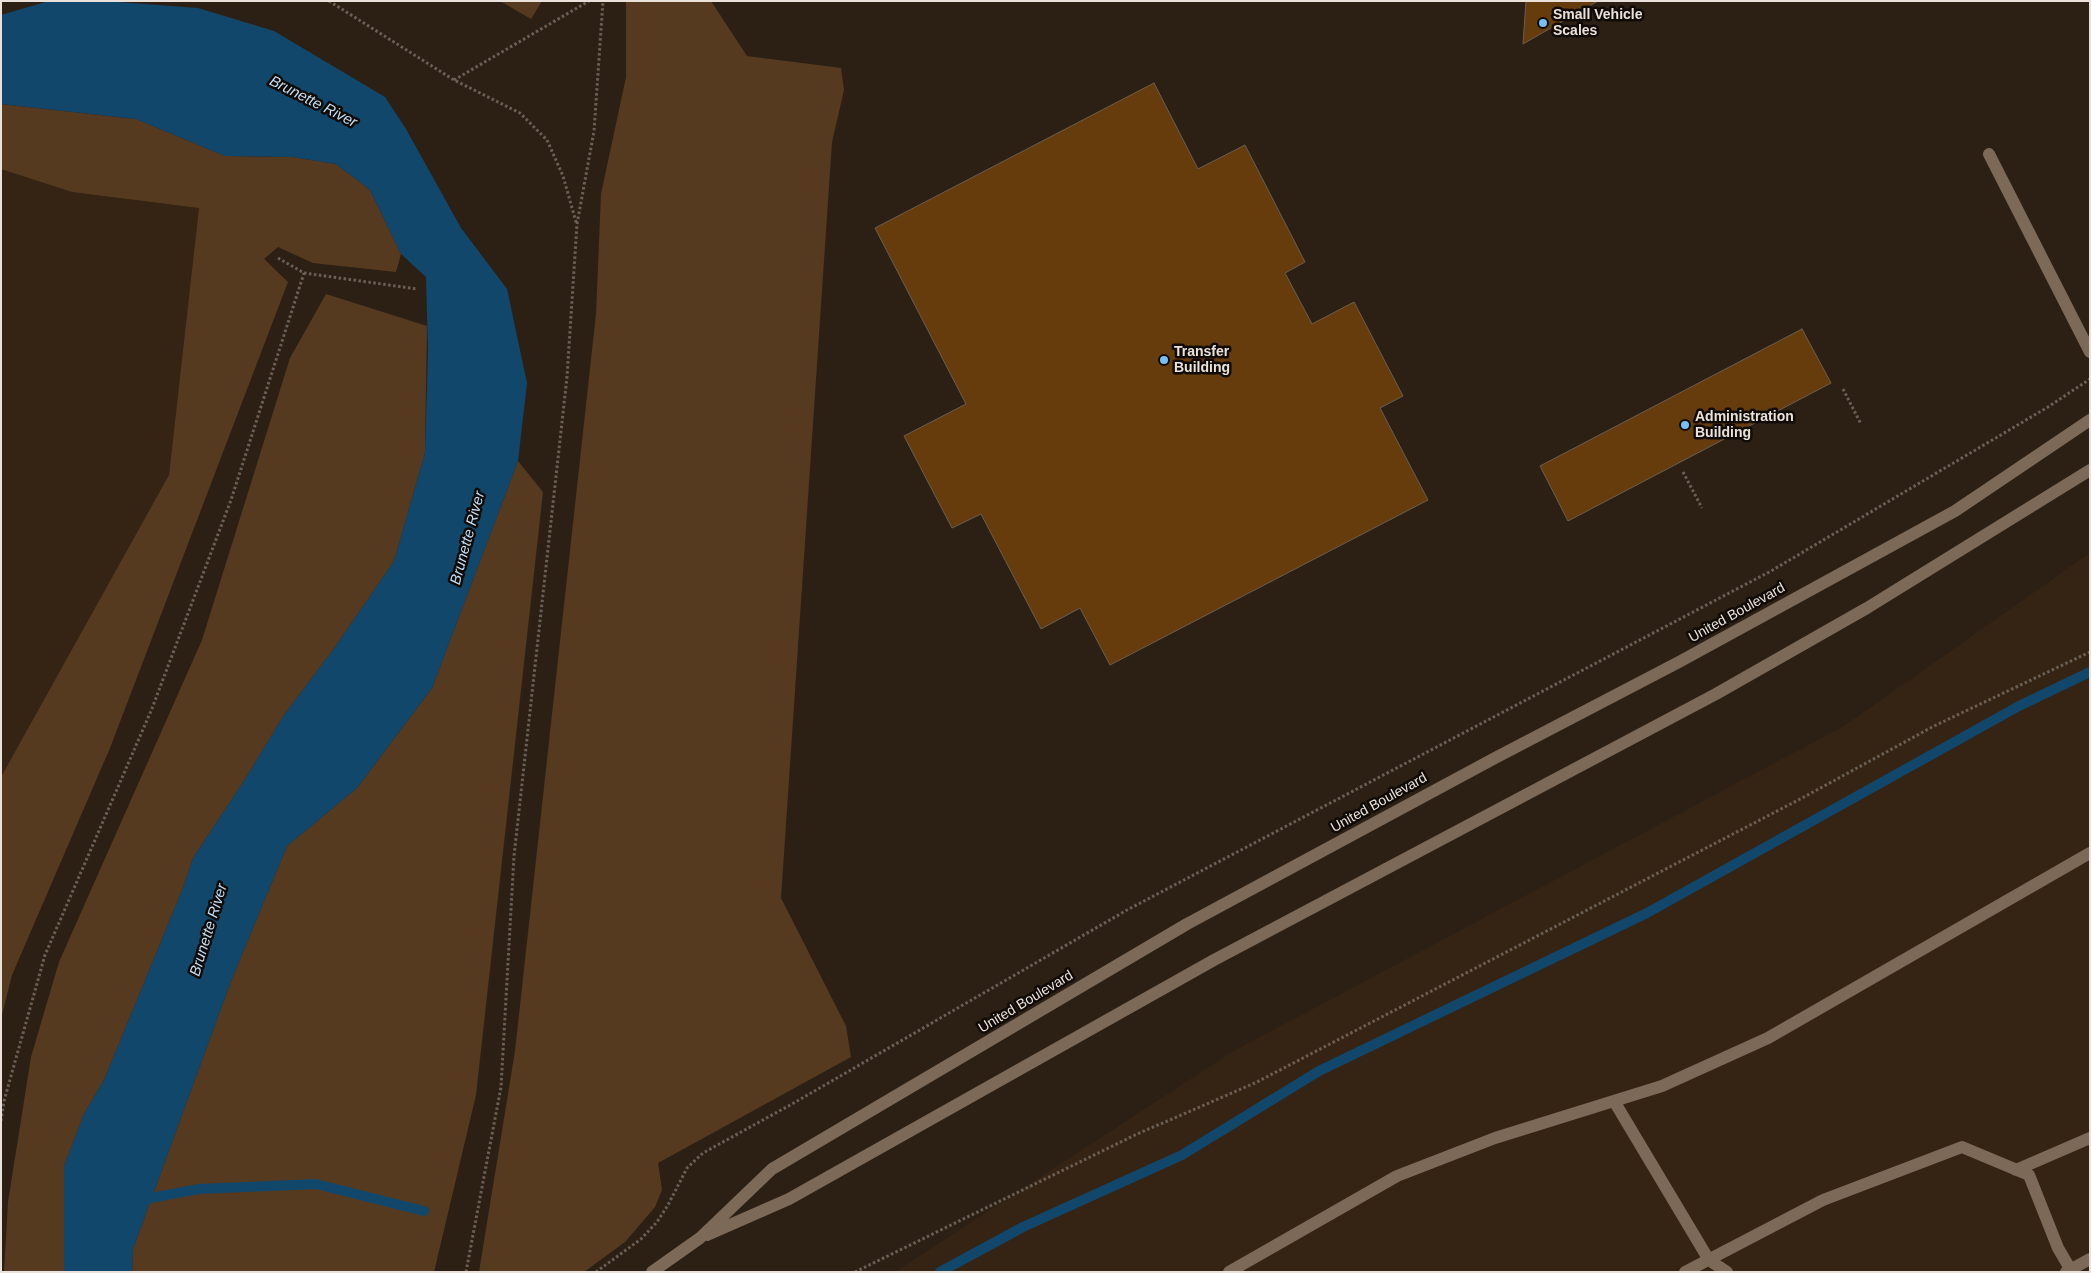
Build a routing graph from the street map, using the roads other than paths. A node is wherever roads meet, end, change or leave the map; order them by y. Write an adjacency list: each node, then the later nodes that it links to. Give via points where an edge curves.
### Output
1 (1989, 154): 2 (street)
2 (2090, 352)
3 (2090, 420): 9 (street, United Boulevard, via 1955,511 1187,924 772,1169)
4 (2090, 470): 9 (street, United Boulevard, via 1874,604 1716,694 1214,960 789,1199)
5 (2090, 853): 6 (street, via 1768,1038 1662,1086)
6 (1614, 1101): 11 (street); 14 (street, via 1495,1138 1397,1176)
7 (2090, 1138): 8 (street)
8 (2016, 1170): 11 (street, via 1962,1147 1823,1200); 12 (street, via 2029,1176)
9 (700, 1238): 13 (street, United Boulevard)
10 (2090, 1259): 12 (street)
11 (1709, 1260): 15 (street); 16 (street)
12 (2069, 1271)
13 (652, 1272)
14 (1229, 1272)
15 (1685, 1272)
16 (1727, 1272)

